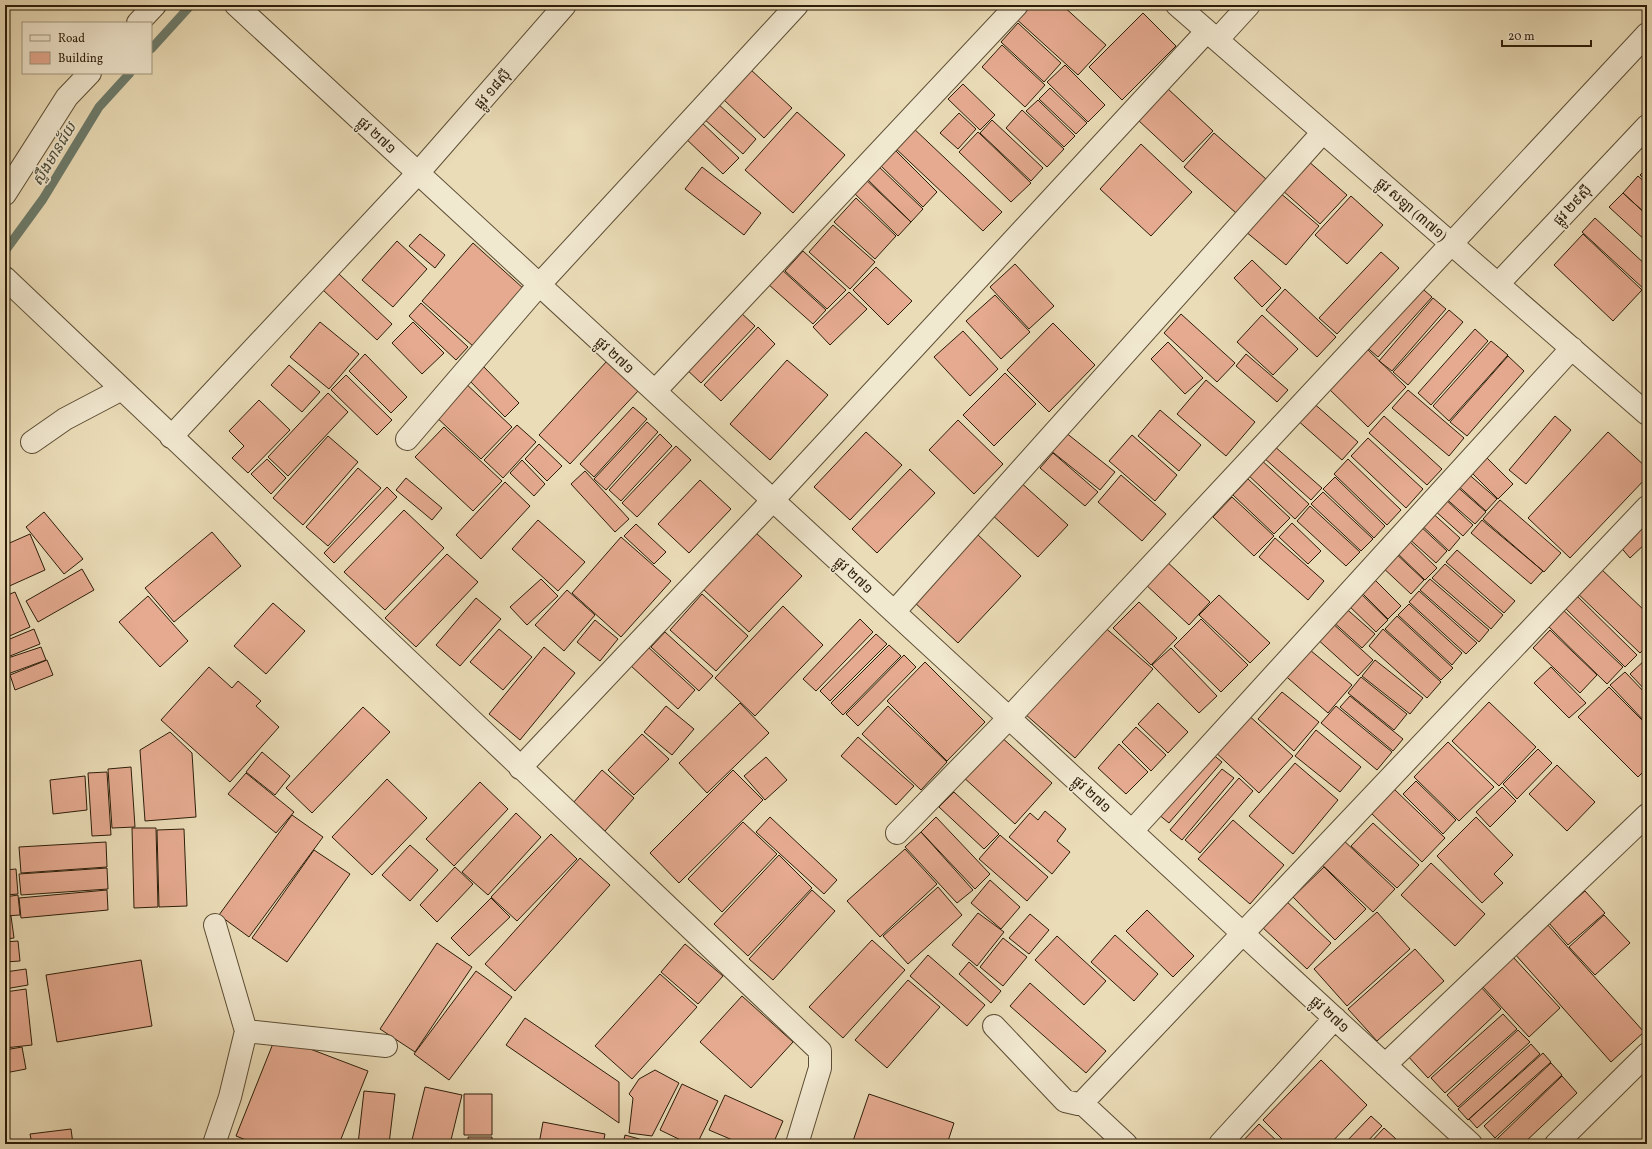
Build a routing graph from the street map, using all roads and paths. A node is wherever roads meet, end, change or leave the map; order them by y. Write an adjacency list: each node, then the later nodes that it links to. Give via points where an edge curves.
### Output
1 (155, 5): 8 (street)
2 (236, 5): 14 (street, ផ្លូវ ២៧១)
3 (565, 5): 14 (street, ផ្លូវ ១៨ស៊ី)
4 (797, 5): 19 (street)
5 (1017, 5): 22 (street)
6 (1177, 5): 10 (street, ផ្លូវ សឡា (៣៧១))
7 (1250, 5): 10 (street)
8 (139, 22)
9 (1647, 34): 16 (street)
10 (1212, 36): 13 (street, ផ្លូវ សឡា (៣៧១)); 27 (street)
11 (89, 74): 15 (street, via 68,97)
12 (1647, 126): 18 (street, ផ្លូវ ២៩ស៊ី)
13 (1323, 132): 16 (street, ផ្លូវ សឡា (៣៧១)); 29 (street)
14 (418, 173): 19 (street, ផ្លូវ ២៧១); 24 (street, ផ្លូវ ១៨ស៊ី)
15 (5, 194)
16 (1450, 243): 18 (street, ផ្លូវ សឡា (៣៧១)); 30 (street)
17 (5, 278): 21 (street)
18 (1498, 284): 20 (street, ផ្លូវ សឡា (៣៧១))
19 (539, 285): 22 (street, ផ្លូវ ២៧១); 25 (street)
20 (1572, 348): 23 (street, ផ្លូវ សឡា (៣៧១)); 33 (street)
21 (122, 389): 24 (street); 26 (street, via 65,419)
22 (654, 391): 27 (street, ផ្លូវ ២៧១)
23 (1647, 414)
24 (171, 437): 31 (street)
25 (406, 439)
26 (32, 442)
27 (773, 500): 29 (street, ផ្លូវ ២៧១); 31 (street)
28 (1647, 506): 36 (street)
29 (894, 612): 30 (street, ផ្លូវ ២៧១)
30 (1009, 718): 33 (street, ផ្លូវ ២៧១); 34 (street)
31 (520, 768): 45 (street, via 820,1051 820,1068)
32 (1647, 815): 42 (street)
33 (1132, 831): 36 (street, ផ្លូវ ២៧១)
34 (897, 833)
35 (215, 926): 39 (street)
36 (1244, 934): 37 (street, ផ្លូវ ២៧១); 43 (street)
37 (1334, 1018): 42 (street, ផ្លូវ ២៧១); 47 (street)
38 (994, 1026): 43 (street, via 1065,1101)
39 (246, 1031): 40 (street); 44 (street, via 230,1097)
40 (386, 1046)
41 (1647, 1054): 49 (street)
42 (1386, 1065): 48 (street, ផ្លូវ ២៧១)
43 (1082, 1103): 46 (street)
44 (214, 1144)
45 (797, 1144)
46 (1126, 1144)
47 (1220, 1144)
48 (1471, 1144)
49 (1556, 1144)

